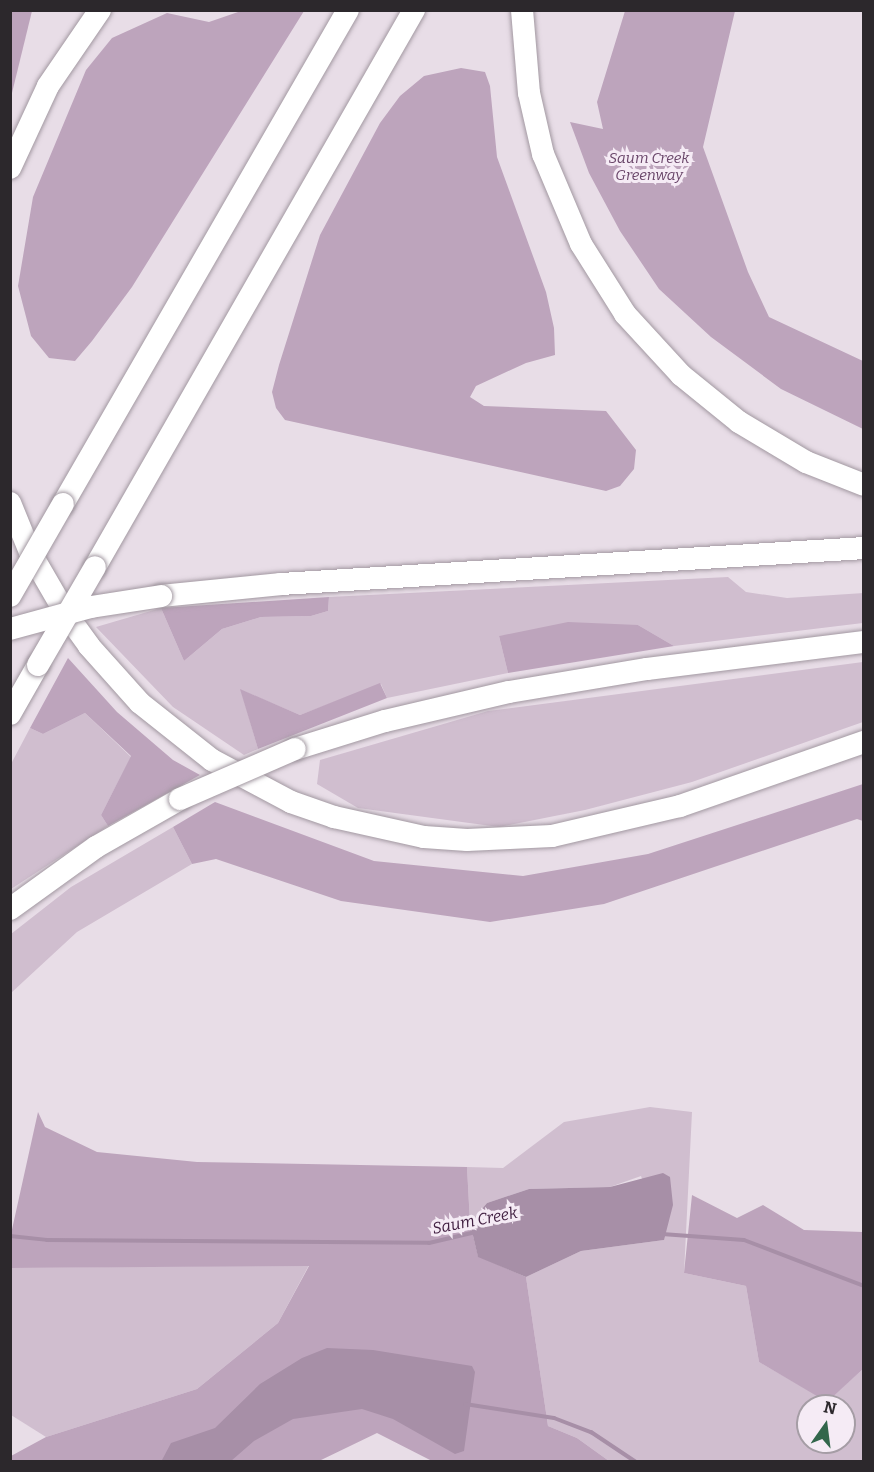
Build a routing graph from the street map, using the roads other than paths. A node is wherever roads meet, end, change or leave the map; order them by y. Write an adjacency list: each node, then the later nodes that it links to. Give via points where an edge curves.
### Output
1 (100, 10): 5 (highway, via 48,86)
2 (348, 10): 9 (highway, bridge)
3 (414, 10): 12 (highway, bridge)
4 (522, 10): 6 (highway, via 529,93 543,154 581,244 625,314 681,375 739,422 806,462)
5 (10, 168)
6 (864, 485)
7 (10, 503): 13 (highway, via 30,552 66,614 140,703 221,765 291,802 334,817 423,837 467,840 552,836 680,806)
8 (864, 548): 10 (highway, bridge, via 281,584 91,607)
9 (10, 596)
10 (10, 629)
11 (864, 642): 14 (highway, bridge, via 647,669 509,692 385,721 295,749 180,799 96,847)
12 (10, 714)
13 (864, 741)
14 (10, 909)

